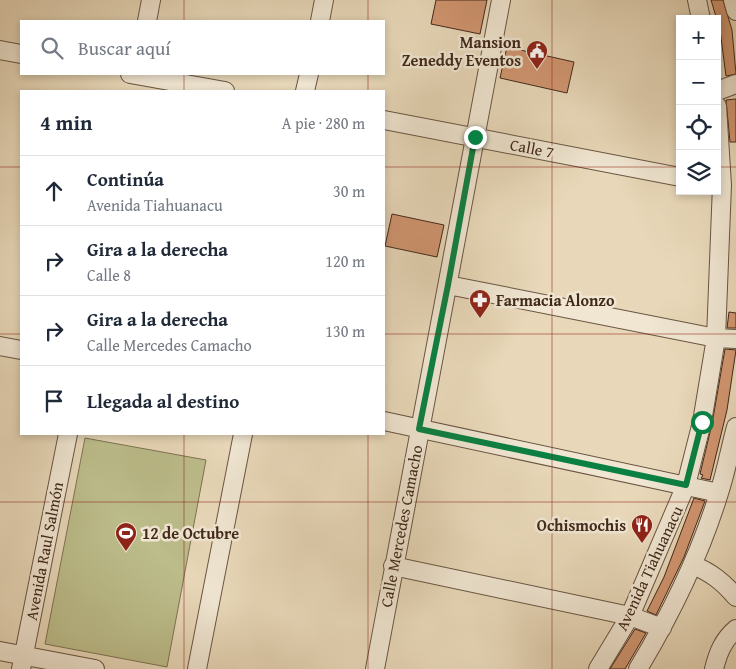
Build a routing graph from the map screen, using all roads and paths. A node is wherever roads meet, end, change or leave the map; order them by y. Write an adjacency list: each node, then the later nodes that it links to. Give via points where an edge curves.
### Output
1 (151, 0): 8 (street)
2 (324, 0): 9 (street)
3 (501, 0): 19 (street, Calle Mercedes Camacho)
4 (697, 0): 7 (street)
5 (733, 0): 6 (street)
6 (736, 11)
7 (700, 15)
8 (147, 20)
9 (320, 20)
10 (0, 50): 11 (street)
11 (20, 54)
12 (309, 75): 17 (street)
13 (134, 78): 16 (street)
14 (736, 84): 15 (street)
15 (721, 89)
16 (219, 90)
17 (305, 90)
18 (385, 120): 19 (street, Calle 7)
19 (475, 137): 21 (street, Calle 7); 23 (street, Calle Mercedes Camacho)
20 (721, 146): 22 (street, Avenida Tiahuanacu)
21 (676, 176)
22 (725, 186): 24 (street, Avenida Tiahuanacu)
23 (448, 285): 24 (street); 30 (street, Calle Mercedes Camacho)
24 (716, 338): 25 (street); 33 (street, Avenida Tiahuanacu, via 702,422)
25 (736, 339)
26 (0, 346): 27 (street)
27 (20, 350)
28 (385, 422): 30 (street)
29 (736, 427): 34 (street)
30 (419, 429): 33 (street); 36 (street, Calle Mercedes Camacho)
31 (68, 435): 42 (street, Avenida Raul Salmón)
32 (243, 435): 44 (street)
33 (686, 485): 34 (street); 38 (street, Avenida Tiahuanacu)
34 (719, 493): 35 (street)
35 (693, 565): 37 (street, via 722,580); 39 (street)
36 (393, 566): 38 (street); 45 (street, Calle Mercedes Camacho)
37 (736, 597)
38 (630, 616): 39 (street); 46 (street, Avenida Tiahuanacu)
39 (662, 628): 47 (street)
40 (736, 629): 48 (street, via 721,648)
41 (0, 651): 42 (street)
42 (22, 662): 43 (street)
43 (94, 669)
44 (197, 669)
45 (375, 669)
46 (598, 669)
47 (638, 669)
48 (714, 669)

